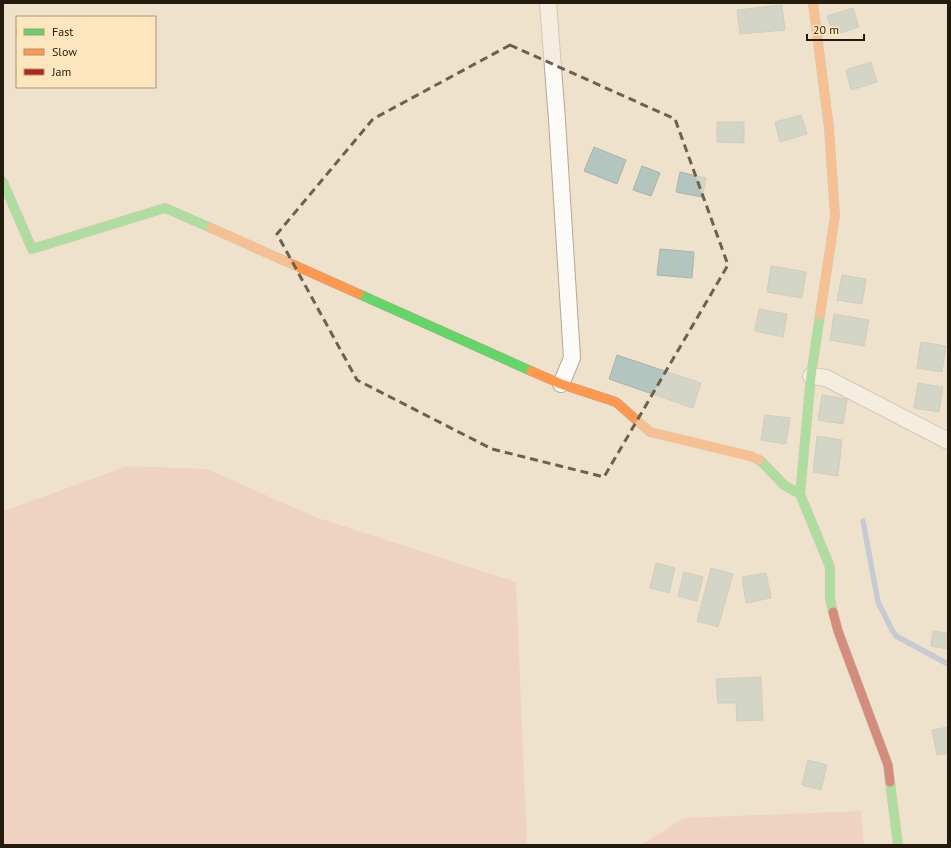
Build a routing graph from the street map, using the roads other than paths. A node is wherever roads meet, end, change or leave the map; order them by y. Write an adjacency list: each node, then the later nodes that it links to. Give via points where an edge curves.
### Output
1 (548, 3): 5 (street, via 572,358)
2 (814, 3): 4 (street, via 829,128 835,216)
3 (3, 182): 5 (street, via 32,249 165,208)
4 (811, 376): 6 (street, via 826,378); 7 (street)
5 (561, 384): 7 (street, via 616,402 650,432 750,456 762,462 784,485)
6 (948, 441)
7 (800, 494): 8 (street, via 830,567 830,598 838,631 888,765)
8 (898, 845)

